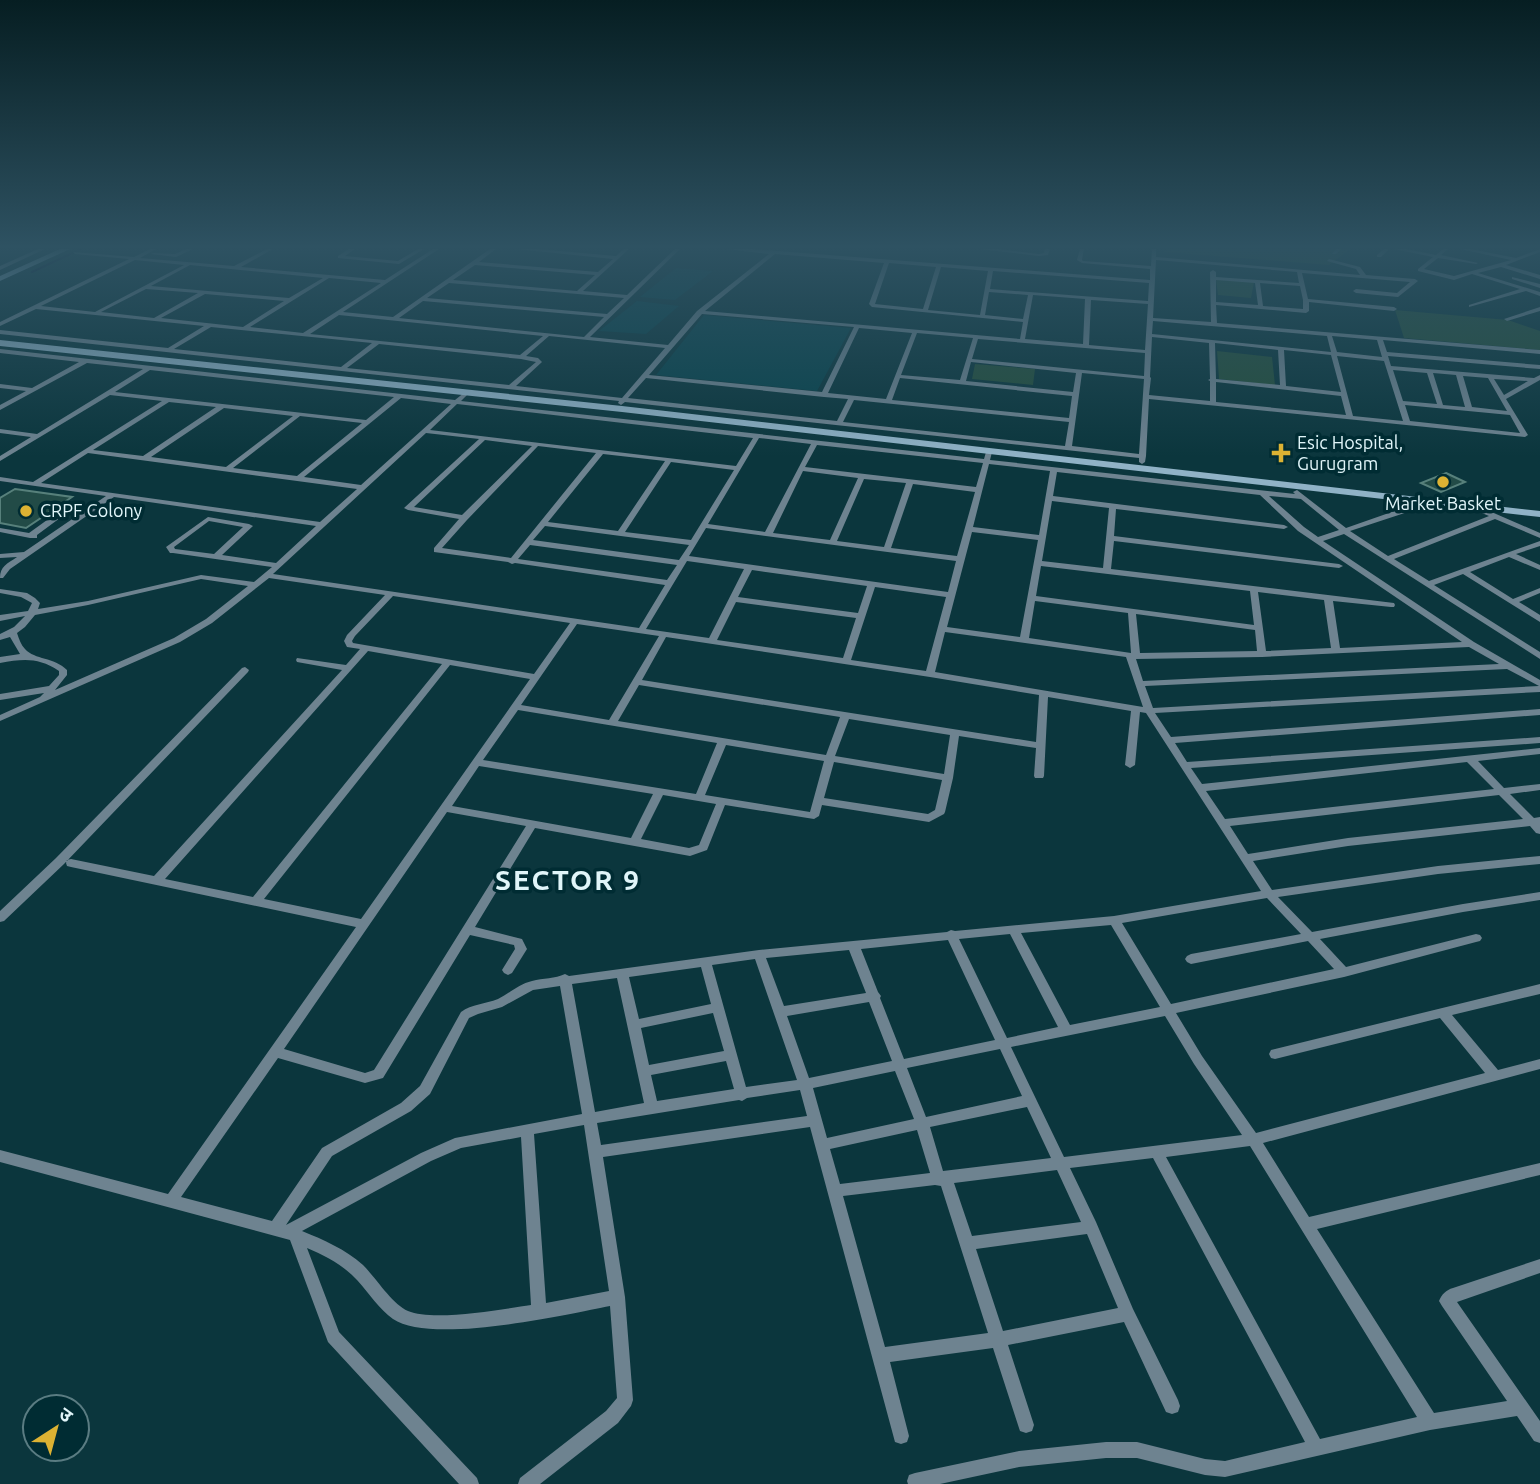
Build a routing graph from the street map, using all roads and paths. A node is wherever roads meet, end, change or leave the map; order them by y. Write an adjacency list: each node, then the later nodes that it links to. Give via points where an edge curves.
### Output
1 (148, 318): 14 (street)
2 (260, 318): 19 (street)
3 (330, 318): 25 (street)
4 (397, 318): 23 (street)
5 (607, 318): 28 (street)
6 (693, 318): 34 (street)
7 (770, 318): 18 (street)
8 (887, 318): 20 (street)
9 (1002, 318): 15 (street)
10 (1087, 318): 36 (street)
11 (1151, 318): 26 (street)
12 (1154, 318): 16 (street)
13 (1214, 318): 16 (street)
14 (156, 319): 17 (street)
15 (1026, 321): 30 (street)
16 (1214, 324): 24 (street)
17 (211, 325): 19 (street); 38 (street)
18 (857, 326): 20 (street); 71 (street)
19 (244, 328): 25 (street)
20 (881, 329): 22 (street)
21 (0, 332): 38 (street)
22 (915, 332): 27 (street); 57 (street)
23 (548, 334): 28 (street); 44 (street)
24 (1329, 334): 29 (street); 43 (street)
25 (304, 335): 31 (street)
26 (1150, 335): 32 (street); 40 (street)
27 (976, 337): 30 (street); 46 (street)
28 (586, 338): 34 (street)
29 (1379, 338): 35 (street); 45 (street)
30 (1022, 341): 36 (street)
31 (378, 342): 44 (street); 52 (street)
32 (1212, 342): 37 (street); 61 (street)
33 (0, 343): 42 (street)
34 (669, 346): 56 (street)
35 (1469, 346): 41 (street); 48 (street)
36 (1086, 347): 40 (street)
37 (1281, 349): 43 (street); 65 (street)
38 (169, 350): 49 (street); 52 (street)
39 (0, 351): 47 (street)
40 (1149, 352): 59 (street)
41 (1540, 352)
42 (99, 354): 47 (street); 49 (street)
43 (1334, 354): 45 (street); 70 (street)
44 (521, 357): 64 (street, via 539,362)
45 (1385, 357): 48 (street); 51 (street)
46 (969, 360): 53 (street); 62 (street)
47 (85, 362): 49 (street); 66 (street)
48 (1478, 362): 50 (street)
49 (152, 364): 67 (street); 68 (street); 72 (street)
50 (1540, 367)
51 (1389, 368): 54 (street); 80 (street)
52 (342, 369): 64 (street)
53 (1079, 371): 59 (street); 69 (street)
54 (1429, 372): 55 (street); 83 (street)
55 (1460, 374): 58 (street); 87 (street)
56 (643, 376): 71 (street); 77 (street)
57 (898, 376): 62 (street); 78 (street)
58 (1490, 377): 60 (street); 75 (street)
59 (1148, 378): 73 (street)
60 (1537, 379): 75 (street)
61 (1211, 380): 65 (street); 79 (street)
62 (962, 383): 69 (street)
63 (0, 386): 66 (street)
64 (510, 388): 77 (street)
65 (1283, 388): 70 (street)
66 (34, 390): 84 (street)
67 (110, 393): 76 (street); 98 (street)
68 (465, 394): 81 (street); 86 (street)
69 (1076, 394): 91 (street)
70 (1344, 394): 90 (street)
71 (824, 395): 74 (street)
72 (398, 397): 81 (street); 92 (street)
73 (1146, 397): 79 (street); 107 (street)
74 (852, 398): 78 (street); 94 (street)
75 (1502, 399): 88 (street)
76 (167, 400): 82 (street); 104 (street)
77 (624, 400): 86 (street); 94 (street)
78 (888, 401): 91 (street)
79 (1213, 403): 90 (street)
80 (1401, 403): 83 (street); 93 (street)
81 (454, 404): 97 (street); 100 (street)
82 (222, 406): 89 (street); 109 (street)
83 (1441, 407): 85 (street)
84 (0, 408)
85 (1451, 408): 87 (street); 95 (street)
86 (616, 409): 106 (street)
87 (1469, 409): 88 (street)
88 (1512, 413): 95 (street, via 1525,435)
89 (298, 415): 92 (street); 113 (street)
90 (1350, 417): 93 (street)
91 (1072, 420): 103 (street)
92 (367, 422): 118 (street)
93 (1407, 422): 95 (street)
94 (839, 424): 103 (street)
95 (1459, 428)
96 (0, 431): 98 (street)
97 (424, 431): 99 (street); 123 (street)
98 (39, 436): 108 (street)
99 (484, 438): 101 (street); 136 (street, via 408,508)
100 (756, 438): 102 (street); 112 (street)
101 (537, 444): 105 (street); 136 (street)
102 (814, 444): 111 (street); 114 (street)
103 (1068, 448): 107 (street)
104 (86, 451): 109 (street); 121 (street)
105 (601, 452): 110 (street); 139 (street)
106 (989, 452): 111 (street); 115 (street)
107 (1143, 456): 115 (street)
108 (0, 459)
109 (144, 459): 113 (street)
110 (670, 460): 112 (street); 145 (street)
111 (987, 463): 116 (street); 124 (street)
112 (738, 468): 140 (street)
113 (228, 469): 118 (street)
114 (801, 469): 117 (street); 146 (street)
115 (1142, 469): 122 (street)
116 (1054, 471): 126 (street); 128 (street)
117 (862, 476): 120 (street); 154 (street)
118 (299, 478): 123 (street)
119 (0, 479): 121 (street)
120 (910, 482): 124 (street); 157 (street)
121 (36, 483): 125 (street)
122 (1293, 486): 127 (street); 129 (street)
123 (361, 487): 138 (street)
124 (979, 490): 142 (street)
125 (114, 494): 133 (street); 151 (street)
126 (1262, 494): 127 (street); 152 (street)
127 (1300, 497): 144 (street)
128 (1049, 498): 131 (street); 149 (street)
129 (1429, 502): 132 (street); 144 (street)
130 (75, 504): 147 (street)
131 (1113, 506): 141 (street); 150 (street)
132 (1472, 506): 134 (street); 135 (street)
133 (220, 510): 137 (street); 138 (street)
134 (1540, 514)
135 (1496, 516): 148 (street); 163 (street)
136 (464, 518): 165 (street, via 437,550)
137 (208, 519): 161 (street, via 250,527); 161 (street, via 170,550)
138 (319, 524): 167 (street)
139 (544, 524): 145 (street); 153 (street)
140 (704, 526): 146 (street); 155 (street)
141 (1284, 527)
142 (969, 529): 149 (street); 162 (street)
143 (0, 530): 147 (street)
144 (1346, 532): 152 (street); 163 (street)
145 (620, 533): 155 (street)
146 (768, 534): 154 (street)
147 (30, 536): 151 (street)
148 (1540, 536)
149 (1042, 538): 166 (street)
150 (1110, 538): 168 (street); 172 (street)
151 (48, 539): 158 (street)
152 (1318, 540): 204 (street)
153 (528, 542): 164 (street); 165 (street)
154 (833, 542): 157 (street)
155 (694, 543): 164 (street)
156 (1540, 543): 159 (street)
157 (887, 549): 162 (street)
158 (27, 553): 160 (street); 169 (street)
159 (1509, 554): 171 (street); 173 (street)
160 (0, 556)
161 (216, 557): 167 (street)
162 (961, 559): 184 (street)
163 (1387, 559): 179 (street)
164 (683, 561): 170 (street); 176 (street)
165 (512, 562): 176 (street)
166 (1038, 563): 172 (street); 185 (street)
167 (277, 565): 174 (street)
168 (1339, 566)
169 (4, 567): 175 (street)
170 (750, 567): 178 (street); 187 (street)
171 (1540, 568)
172 (1107, 571): 180 (street)
173 (1463, 572): 179 (street); 188 (street)
174 (267, 575): 177 (street); 183 (street)
175 (0, 576)
176 (670, 583): 198 (street)
177 (253, 584): 191 (street, via 201,577); 223 (street, via 193,632)
178 (872, 584): 184 (street); 192 (street)
179 (1429, 584): 210 (street)
180 (1254, 589): 186 (street); 196 (street)
181 (1540, 590): 188 (street)
182 (1, 592): 191 (street, via 31,598 36,603)
183 (391, 594): 195 (street); 205 (street, via 348,641)
184 (951, 595): 197 (street)
185 (1032, 598): 190 (street); 203 (street)
186 (1328, 598): 189 (street); 206 (street)
187 (733, 599): 192 (street); 202 (street)
188 (1512, 602): 194 (street)
189 (1391, 605)
190 (1132, 612): 196 (street); 209 (street)
191 (32, 613): 193 (street); 199 (street)
192 (861, 616): 214 (street)
193 (0, 618)
194 (1540, 619)
195 (575, 621): 198 (street); 219 (street)
196 (1259, 628): 207 (street)
197 (942, 629): 203 (street); 218 (street)
198 (641, 631): 200 (street)
199 (13, 634): 201 (street); 208 (street)
200 (664, 634): 202 (street); 220 (street)
201 (0, 637)
202 (712, 641): 214 (street)
203 (1024, 641): 209 (street)
204 (1471, 644): 206 (street); 215 (street)
205 (366, 648): 213 (street); 216 (street)
206 (1336, 650): 207 (street)
207 (1262, 654): 209 (street)
208 (25, 656): 211 (street); 223 (street, via 47,660 63,670)
209 (1133, 656): 221 (street)
210 (1540, 656)
211 (0, 660)
212 (300, 660): 216 (street)
213 (449, 661): 219 (street); 266 (street)
214 (846, 662): 218 (street)
215 (1509, 666): 221 (street); 222 (street)
216 (348, 668): 263 (street)
217 (245, 670): 267 (street)
218 (930, 674): 224 (street)
219 (536, 677): 226 (street)
220 (636, 682): 230 (street); 232 (street)
221 (1140, 684): 228 (street)
222 (1540, 686): 228 (street)
223 (47, 694): 225 (street); 231 (street)
224 (1044, 694): 227 (street); 237 (street)
225 (0, 697)
226 (514, 707): 232 (street); 242 (street)
227 (1136, 709): 228 (street); 243 (street)
228 (1149, 711): 234 (street)
229 (1540, 712): 234 (street)
230 (846, 715): 233 (street); 240 (street)
231 (0, 718)
232 (612, 723): 236 (street)
233 (955, 733): 237 (street); 247 (street)
234 (1168, 740): 244 (street)
235 (1540, 740): 239 (street)
236 (723, 741): 240 (street); 252 (street)
237 (1041, 746): 246 (street)
238 (1540, 751): 241 (street)
239 (1391, 752): 244 (street); 245 (street)
240 (830, 758): 247 (street); 254 (street)
241 (1469, 758): 245 (street); 250 (street)
242 (477, 762): 251 (street); 255 (street)
243 (1130, 765)
244 (1184, 765): 249 (street)
245 (1400, 766): 249 (street)
246 (1039, 776)
247 (948, 778): 254 (street, via 940,812 929,818)
248 (1540, 787): 250 (street)
249 (1199, 788): 257 (street)
250 (1499, 790): 257 (street); 258 (street)
251 (659, 792): 252 (street); 259 (street)
252 (699, 798): 253 (street)
253 (722, 801): 254 (street, via 814,816); 259 (street, via 701,849 690,852)
254 (818, 801)
255 (444, 808): 256 (street); 269 (street)
256 (533, 823): 259 (street); 270 (street)
257 (1222, 823): 260 (street)
258 (1537, 824): 260 (street, via 1348,842)
259 (634, 842)
260 (1245, 858): 264 (street)
261 (1540, 860): 264 (street)
262 (71, 863): 263 (street)
263 (156, 881): 266 (street)
264 (1269, 894): 268 (street); 273 (street)
265 (1540, 897): 273 (street)
266 (255, 902): 269 (street)
267 (0, 918)
268 (1114, 920): 271 (street); 286 (street)
269 (364, 924): 292 (street)
270 (468, 930): 279 (street, via 518,942 521,949); 292 (street, via 378,1074 365,1078)
271 (1014, 931): 272 (street); 290 (street)
272 (951, 934): 275 (street); 291 (street)
273 (1310, 936): 277 (street); 281 (street)
274 (1476, 938): 281 (street)
275 (853, 944): 276 (street); 284 (street)
276 (759, 954): 278 (street); 287 (street)
277 (1191, 959)
278 (705, 961): 280 (street); 285 (street)
279 (508, 970)
280 (622, 972): 282 (street); 289 (street)
281 (1344, 972): 286 (street)
282 (565, 979): 303 (street); 319 (street, via 524,988 502,1003 465,1015 425,1090 405,1107 327,1152)
283 (1540, 989): 288 (street)
284 (875, 996): 287 (street); 295 (street)
285 (718, 1007): 289 (street); 294 (street)
286 (1168, 1010): 290 (street); 307 (street)
287 (780, 1012): 299 (street)
288 (1443, 1013): 293 (street); 298 (street)
289 (634, 1025): 297 (street)
290 (1066, 1030): 291 (street)
291 (1004, 1043): 295 (street); 301 (street)
292 (275, 1052): 316 (street)
293 (1275, 1054)
294 (731, 1055): 297 (street); 300 (street)
295 (900, 1064): 299 (street); 305 (street)
296 (1540, 1064): 298 (street)
297 (643, 1071): 302 (street)
298 (1495, 1076): 307 (street)
299 (805, 1084): 300 (street); 304 (street)
300 (742, 1095): 302 (street)
301 (1031, 1100): 305 (street); 312 (street)
302 (652, 1107): 303 (street)
303 (589, 1119): 306 (street); 309 (street)
304 (815, 1121): 308 (street); 309 (street)
305 (922, 1123): 308 (street); 314 (street)
306 (527, 1130): 319 (street, via 460,1142); 323 (street)
307 (1253, 1140): 310 (street); 317 (street)
308 (821, 1145): 315 (street)
309 (595, 1152): 322 (street)
310 (1157, 1153): 312 (street); 333 (street)
311 (0, 1156): 316 (street)
312 (1062, 1165): 314 (street); 318 (street)
313 (1540, 1169): 317 (street)
314 (942, 1180): 315 (street); 320 (street)
315 (834, 1191): 326 (street)
316 (170, 1202): 319 (street)
317 (1305, 1225): 329 (street)
318 (1091, 1227): 320 (street); 324 (street)
319 (285, 1233): 323 (street, via 324,1247 354,1268 404,1318 428,1324); 335 (street, via 333,1338)
320 (966, 1244): 325 (street)
321 (1540, 1266): 328 (street, via 1453,1295 1447,1301)
322 (617, 1297): 323 (street); 336 (street, via 625,1400 612,1417)
323 (539, 1311)
324 (1128, 1314): 325 (street); 327 (street)
325 (999, 1339): 326 (street); 330 (street)
326 (880, 1356): 331 (street)
327 (1172, 1406)
328 (1522, 1407): 329 (street); 332 (street)
329 (1430, 1422): 333 (street)
330 (1026, 1425)
331 (901, 1436)
332 (1540, 1436)
333 (1317, 1449): 334 (street, via 1225,1469 1137,1450 1106,1450 1019,1459)
334 (915, 1481)
335 (471, 1484)
336 (526, 1484)

